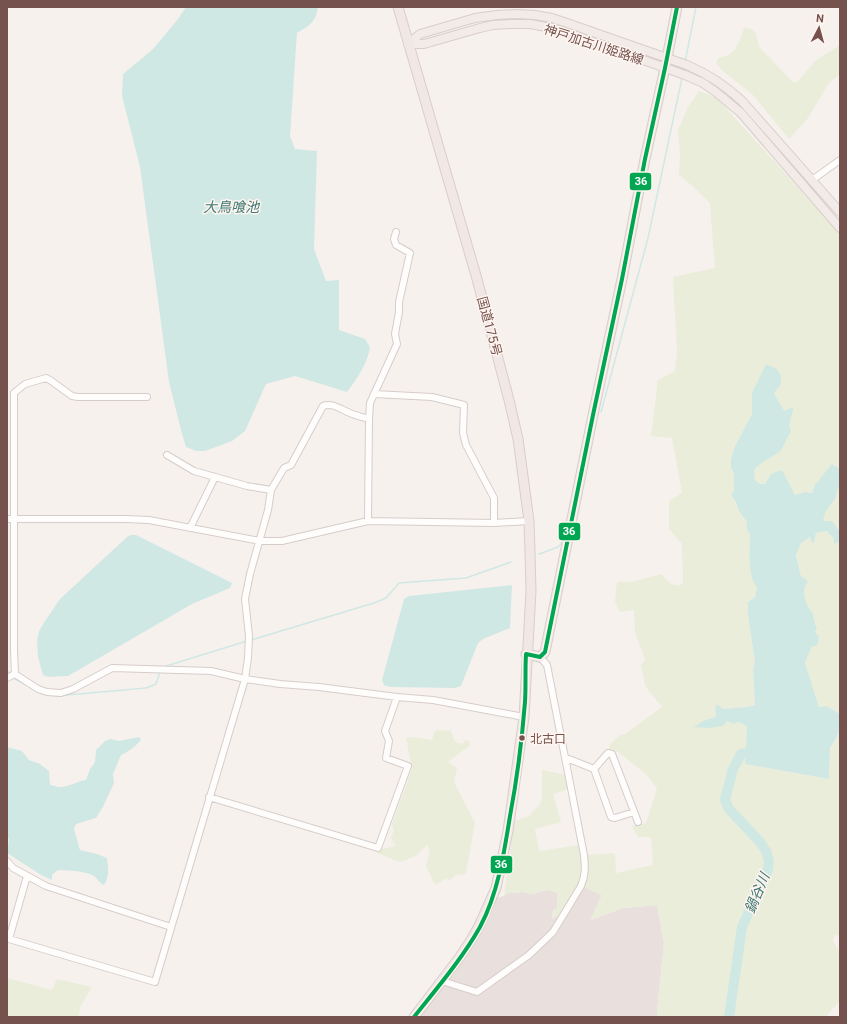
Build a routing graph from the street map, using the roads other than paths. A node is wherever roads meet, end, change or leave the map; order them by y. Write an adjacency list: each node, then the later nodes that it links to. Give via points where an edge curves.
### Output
1 (398, 7): 3 (highway, 国道175号)
2 (677, 7): 4 (highway)
3 (408, 44): 4 (main road, 神戸加古川姫路線, via 420,34 475,18 535,15 574,25); 19 (highway, 国道175号, via 510,400)
4 (666, 63): 6 (main road, 神戸加古川姫路線, via 687,65 705,73 732,91); 8 (main road, 神戸加古川姫路線, via 703,83 741,113); 25 (highway, via 545,652)
5 (840, 160): 6 (street)
6 (812, 180): 7 (main road, 神戸加古川姫路線)
7 (840, 212)
8 (840, 228)
9 (396, 232): 10 (street, via 396,245 410,253 399,302 395,334 397,344)
10 (374, 394): 12 (street, via 370,403); 20 (street, via 432,397 464,405 463,433 466,445 494,498)
11 (147, 397): 17 (street, via 72,396 46,378 25,384 14,393)
12 (369, 419): 15 (street, via 338,407 326,404 323,406 291,465 284,468); 18 (street)
13 (167, 455): 14 (street, via 194,471)
14 (215, 477): 15 (street); 21 (street)
15 (271, 490): 22 (street)
16 (7, 519): 17 (street)
17 (14, 519): 21 (street, via 126,518); 23 (street)
18 (368, 521): 20 (street); 22 (street, via 282,541)
19 (529, 521): 20 (street); 24 (highway, 国道175号, via 531,591)
20 (494, 523)
21 (190, 528): 22 (street)
22 (260, 541): 28 (street, via 245,599 249,636)
23 (10, 650): 26 (street)
24 (526, 654): 25 (highway); 30 (highway, 国道175号)
25 (540, 656): 31 (street, via 547,665)
26 (15, 674): 27 (street); 28 (street, via 38,689 61,693 112,668 211,671)
27 (7, 678)
28 (244, 679): 29 (street); 33 (street)
29 (397, 697): 30 (street, via 433,700); 33 (street, via 385,731 389,741 386,758 408,766 378,848)
30 (524, 717): 39 (highway, 国道175号, via 508,831 496,888 479,926)
31 (566, 759): 32 (street); 39 (street, via 584,855 585,870 581,886 553,932 529,955 477,992)
32 (594, 770): 34 (street, via 611,817); 34 (street, via 608,754 612,754)
33 (209, 797): 38 (street)
34 (634, 812): 35 (street)
35 (638, 822)
36 (7, 861): 37 (street)
37 (27, 876): 38 (street, via 46,886); 38 (street, via 9,939 155,982)
38 (171, 927)
39 (442, 981): 40 (highway, 国道175号)
40 (414, 1017)

